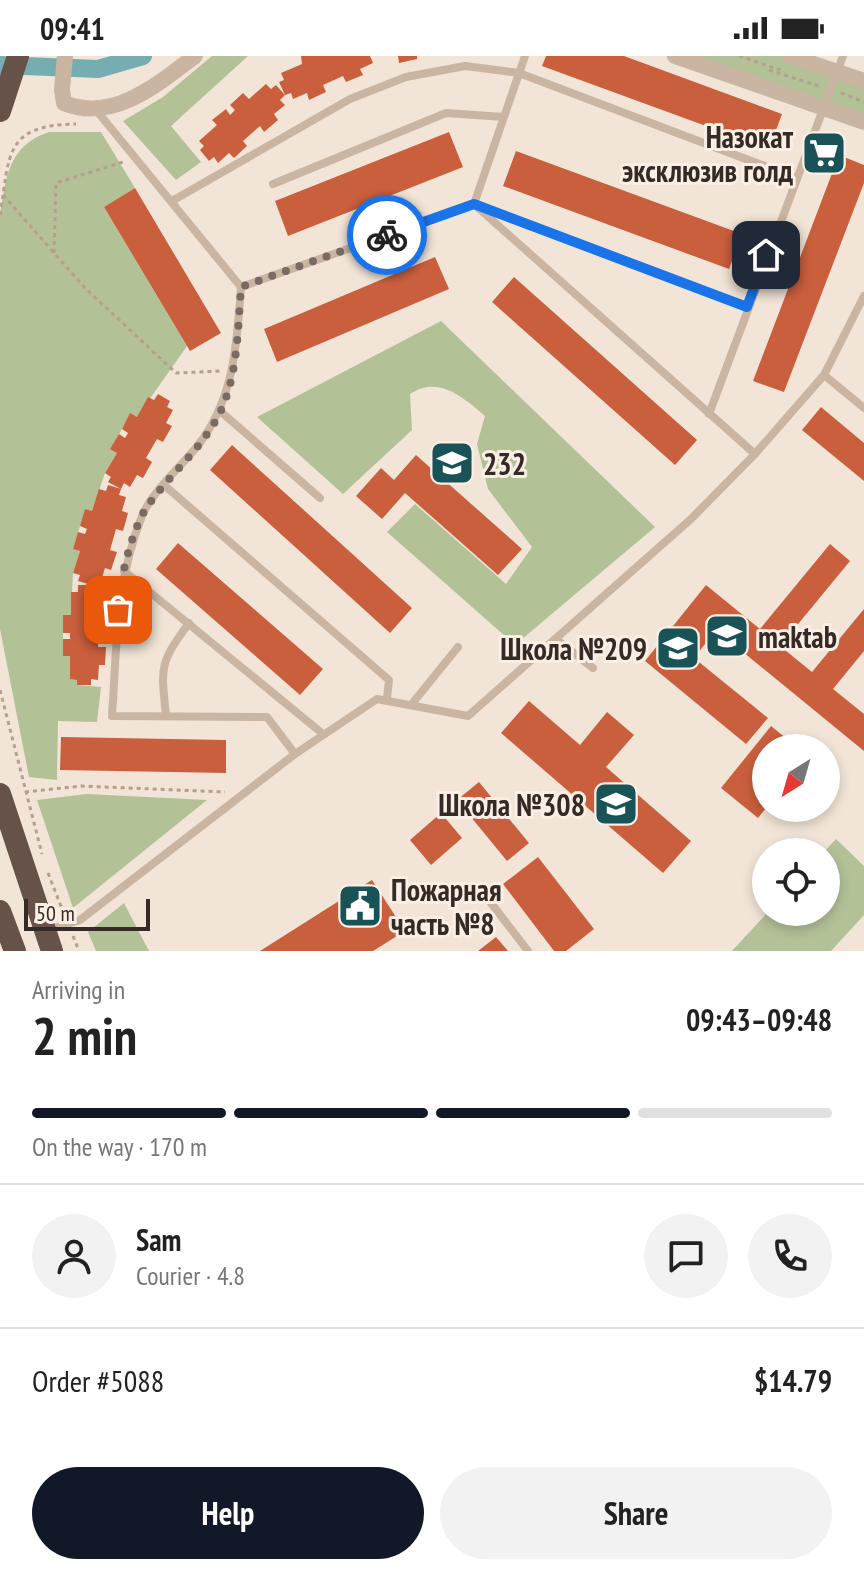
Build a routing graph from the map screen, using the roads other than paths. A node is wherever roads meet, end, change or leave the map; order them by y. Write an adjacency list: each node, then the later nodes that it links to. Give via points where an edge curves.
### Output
1 (18, 56): 11 (highway)
2 (65, 56): 12 (street, via 64,103)
3 (195, 56): 12 (street)
4 (525, 56): 8 (lane)
5 (675, 56): 10 (street)
6 (790, 56): 7 (street)
7 (840, 63): 9 (street); 10 (lane)
8 (519, 73): 13 (lane); 15 (lane); 17 (lane, via 465,66 406,77 350,99)
9 (864, 81)
10 (824, 107): 14 (street); 15 (lane)
11 (0, 111)
12 (101, 117): 17 (lane)
13 (504, 117): 16 (lane, via 446,113); 18 (lane)
14 (864, 122)
15 (796, 178): 21 (lane)
16 (273, 184)
17 (172, 201): 19 (lane)
18 (474, 204): 19 (lane); 21 (lane); 25 (lane)
19 (241, 287): 24 (lane, via 232,371)
20 (864, 296): 22 (lane)
21 (747, 307): 25 (lane)
22 (824, 375): 23 (lane); 26 (lane)
23 (864, 408)
24 (220, 411): 27 (lane); 28 (lane)
25 (709, 414): 26 (lane)
26 (755, 454): 31 (lane, via 691,519)
27 (164, 485): 29 (lane, via 143,513); 34 (lane, via 389,680)
28 (320, 498)
29 (124, 571): 30 (lane); 36 (lane, via 112,716)
30 (189, 623): 36 (lane, via 164,657); 37 (lane)
31 (556, 639): 33 (lane); 35 (lane, via 468,716)
32 (458, 647): 35 (lane)
33 (593, 668)
34 (387, 698): 35 (lane); 37 (lane, via 377,699)
35 (411, 705)
36 (166, 716): 38 (lane, via 267,717)
37 (323, 734): 38 (lane)
38 (295, 754): 42 (lane)
39 (0, 794): 42 (highway)
40 (488, 899): 44 (lane)
41 (0, 911): 43 (highway)
42 (48, 941)
43 (15, 951)
44 (528, 951)

